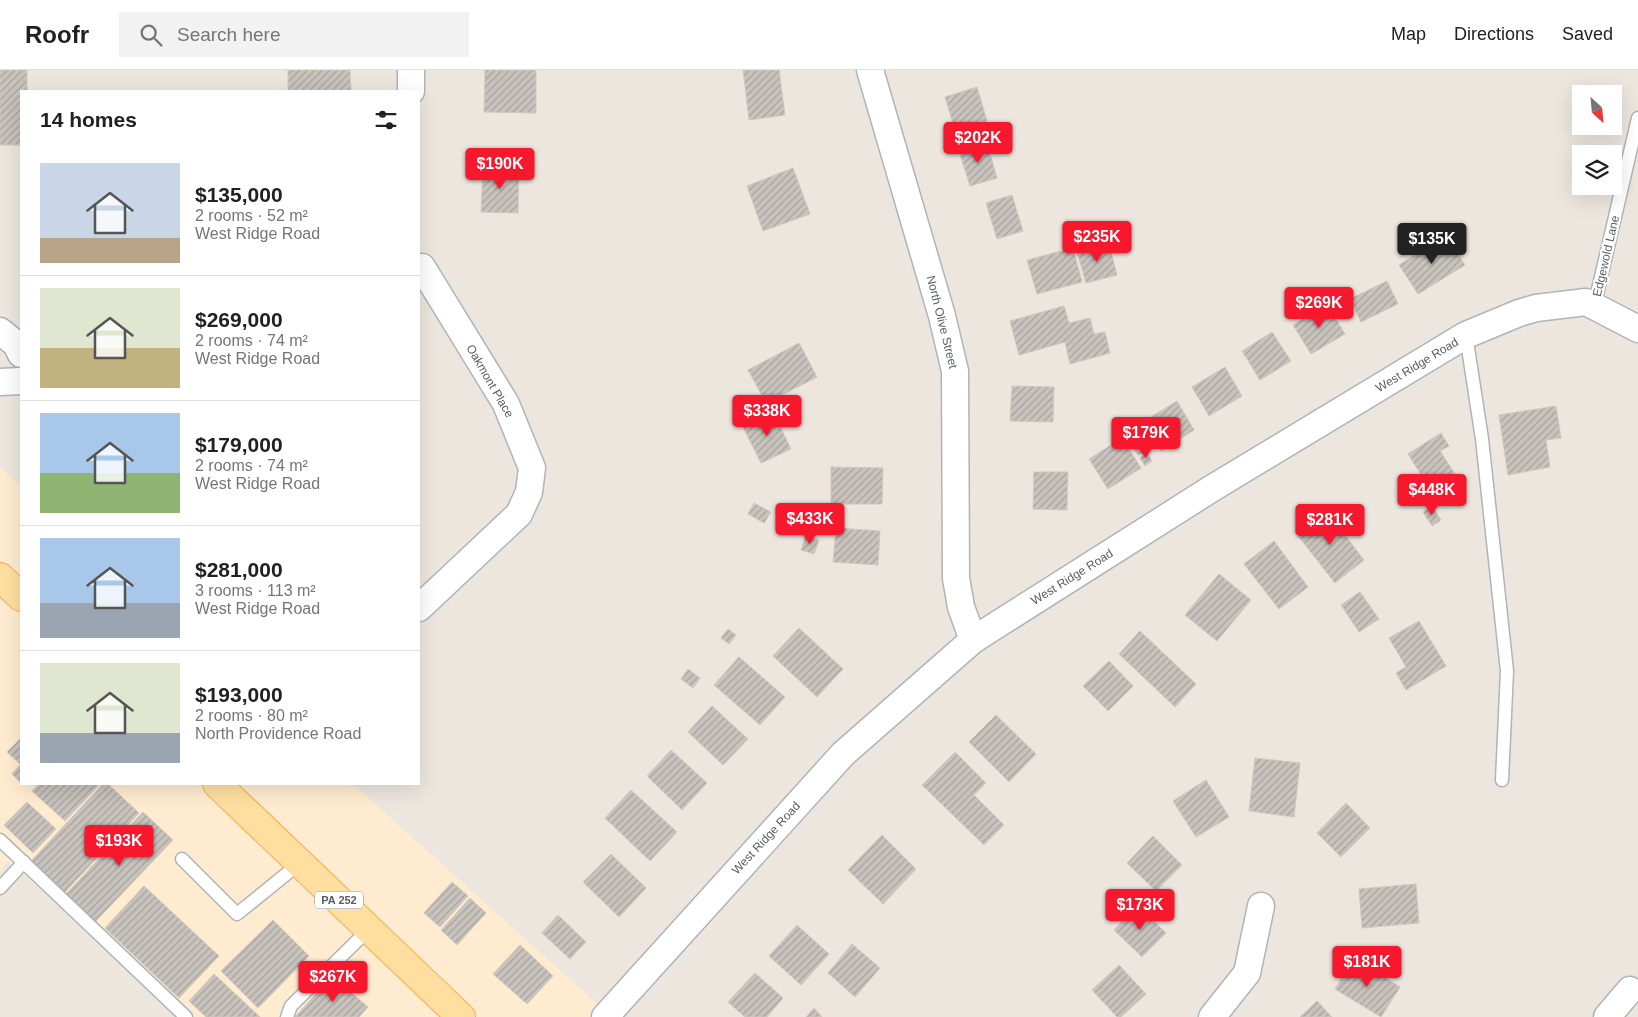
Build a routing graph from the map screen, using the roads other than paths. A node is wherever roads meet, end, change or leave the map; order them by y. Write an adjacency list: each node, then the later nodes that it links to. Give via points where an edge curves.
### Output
1 (411, 70): 3 (street)
2 (870, 70): 16 (street, North Olive Street, via 955,371 956,578 961,607)
3 (412, 90)
4 (1638, 118): 6 (lane, Edgewold Lane)
5 (422, 267): 15 (street, Oakmont Place, via 506,404 532,468 529,492 519,514)
6 (1594, 306): 7 (street, West Ridge Road); 9 (street, West Ridge Road, via 1586,302 1536,308)
7 (1638, 329)
8 (0, 331): 10 (street, via 16,344)
9 (1466, 335): 16 (street, West Ridge Road, via 1211,489); 17 (lane, via 1482,439 1507,671)
10 (20, 352)
11 (20, 381): 12 (street)
12 (0, 382)
13 (0, 577): 14 (main road)
14 (20, 596)
15 (420, 607)
16 (973, 640): 30 (street, West Ridge Road, via 843,754)
17 (1502, 780)
18 (218, 785): 22 (main road, PA 252)
19 (0, 840): 21 (lane)
20 (182, 859): 22 (lane, via 237,914)
21 (24, 862): 23 (lane); 27 (lane)
22 (300, 863): 25 (main road, PA 252)
23 (0, 888)
24 (1262, 906): 31 (street, via 1247,973)
25 (369, 929): 28 (lane, via 291,1006); 29 (main road, PA 252)
26 (1630, 990): 32 (street)
27 (186, 1017)
28 (287, 1017)
29 (462, 1017)
30 (605, 1017)
31 (1212, 1017)
32 (1607, 1017)

